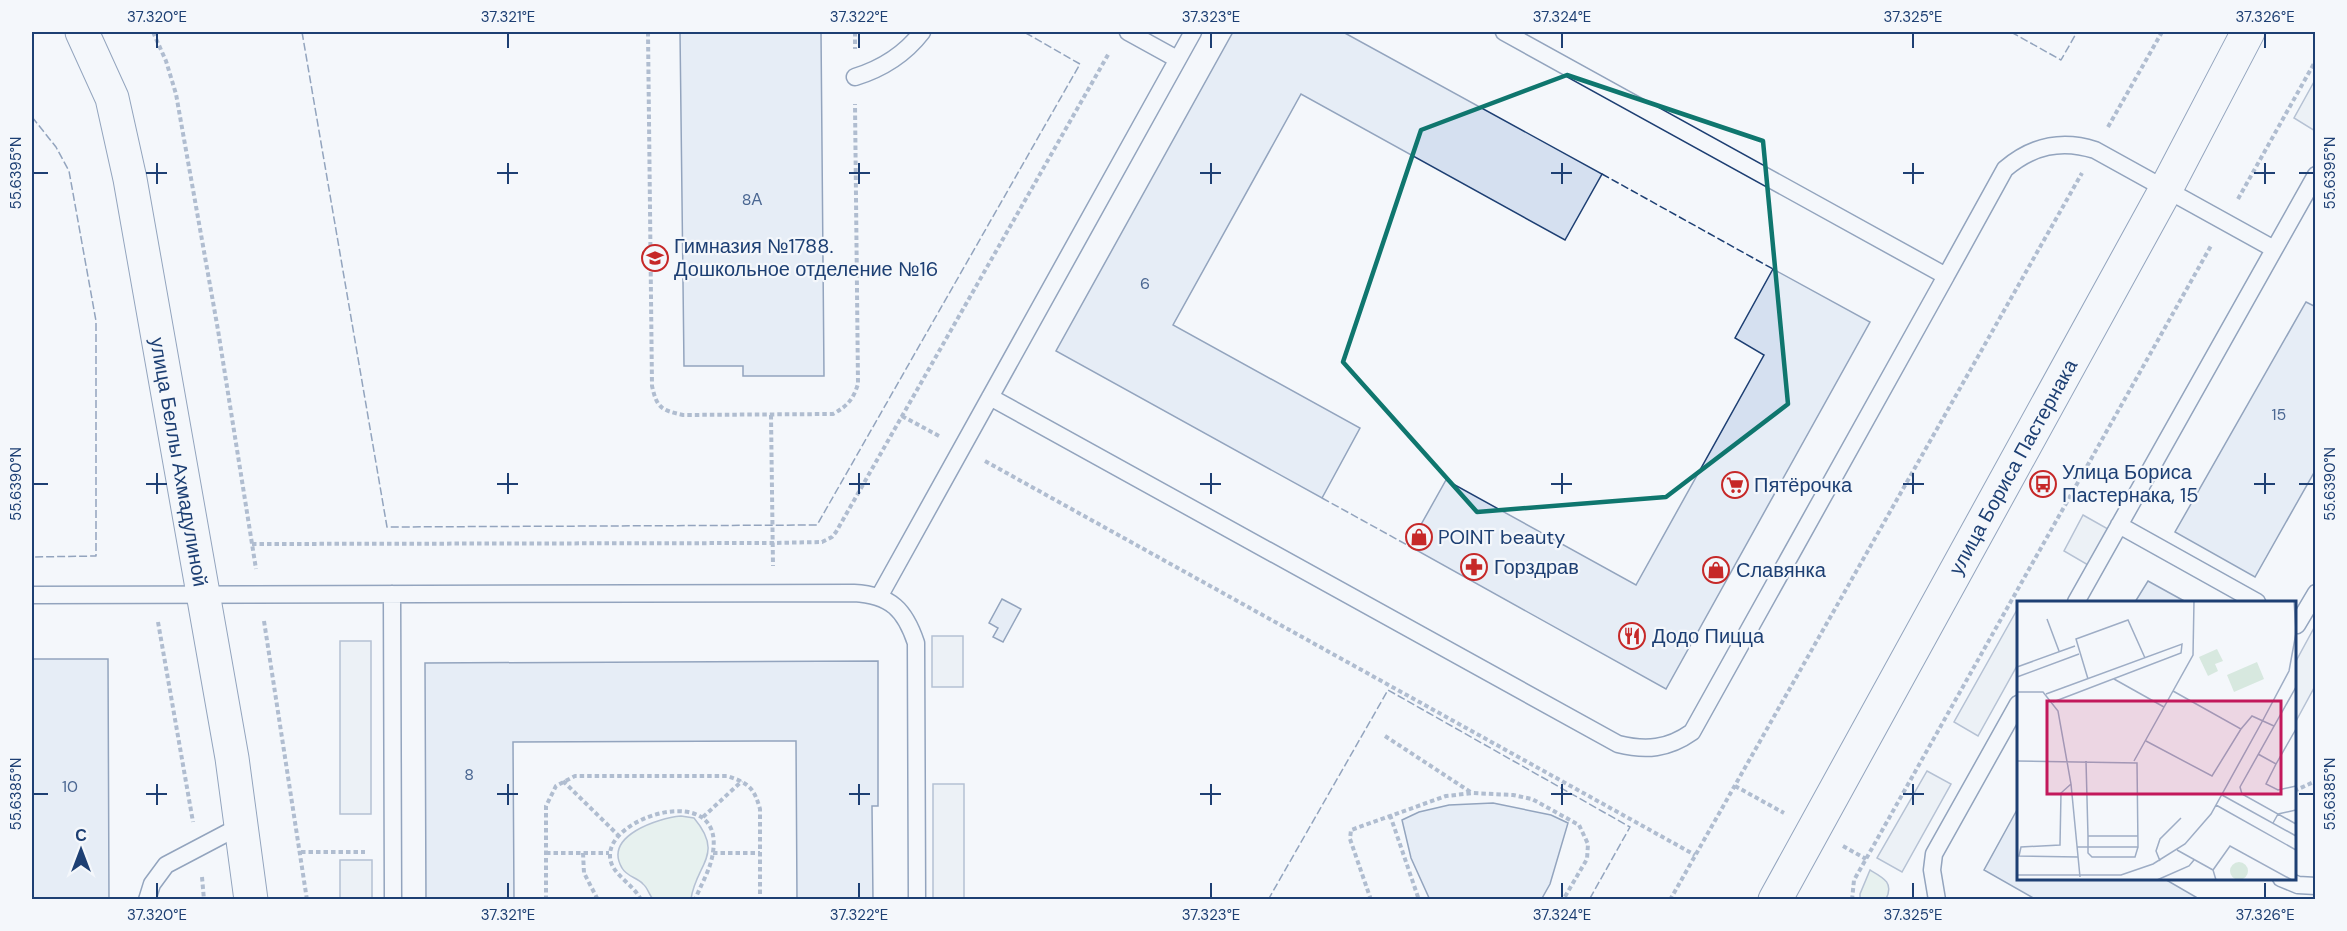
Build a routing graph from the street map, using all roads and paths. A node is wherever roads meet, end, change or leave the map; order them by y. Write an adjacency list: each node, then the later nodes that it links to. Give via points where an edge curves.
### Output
1 (82, 32): 33 (street, улица Беллы Ахмадулиной, via 112,98 130,179)
2 (153, 32): 27 (path, via 176,94)
3 (648, 32): 22 (path, via 652,386 656,402 665,411 683,415)
4 (855, 32): 14 (path)
5 (922, 32): 14 (lane, via 885,64)
6 (1128, 32): 12 (lane)
7 (1193, 32): 12 (lane)
8 (1504, 32): 20 (lane)
9 (2162, 32): 15 (path)
10 (2248, 32): 17 (street, улица Бориса Пастернака)
11 (1110, 52): 23 (path)
12 (1177, 59): 21 (lane)
13 (2316, 60): 18 (path)
14 (855, 78): 22 (path, via 858,384 846,407 832,414)
15 (2095, 150): 17 (lane); 20 (lane, via 2079,145 2049,145 2016,159 2005,169); 44 (path)
16 (2316, 175): 19 (lane)
17 (2166, 189): 18 (lane); 80 (street, улица Бориса Пастернака)
18 (2225, 222): 19 (lane); 62 (path)
19 (2274, 249): 25 (lane)
20 (1946, 276): 21 (lane, via 1692,732 1679,741 1652,749 1618,744)
21 (990, 397): 24 (lane)
22 (771, 415): 26 (path)
23 (902, 416): 24 (path); 26 (path, via 832,537 822,542)
24 (961, 448): 35 (lane); 61 (path)
25 (2119, 525): 36 (lane); 37 (lane)
26 (772, 543): 27 (path); 31 (path)
27 (252, 544): 29 (path)
28 (2316, 593): 38 (lane)
29 (260, 594): 30 (lane); 33 (lane); 54 (path)
30 (392, 594): 31 (lane); 55 (lane)
31 (773, 594): 35 (lane, via 854,593)
32 (154, 595): 33 (lane); 34 (lane); 53 (path)
33 (201, 595): 50 (street, улица Беллы Ахмадулиной)
34 (32, 596)
35 (879, 597): 75 (lane, via 895,606 908,621 916,643)
36 (2077, 601)
37 (2253, 601)
38 (2296, 624)
39 (2017, 708): 82 (lane, via 1934,854 1932,870)
40 (1385, 736): 46 (path)
41 (563, 781): 42 (path, via 575,776 728,776); 51 (path); 56 (path, via 546,806)
42 (742, 781): 49 (path); 60 (path, via 756,796 760,809)
43 (2316, 781): 45 (path)
44 (1735, 786): 47 (path); 61 (path)
45 (2296, 790)
46 (1473, 793): 48 (path, via 1446,796); 78 (path, via 1523,797 1579,825 1588,844 1587,859)
47 (1785, 814)
48 (1390, 815): 76 (path, via 1354,827 1349,834); 77 (path)
49 (703, 817): 51 (path, via 686,810 659,814 639,821); 59 (path, via 711,828)
50 (242, 825): 53 (lane); 67 (street, улица Беллы Ахмадулиной)
51 (619, 836): 58 (path)
52 (1840, 845): 62 (path)
53 (198, 848): 65 (lane, via 166,865 152,884); 66 (path)
54 (301, 852): 55 (path); 68 (path)
55 (393, 852): 69 (lane)
56 (546, 853): 57 (path); 70 (path)
57 (583, 853): 58 (path); 71 (path, via 585,873)
58 (609, 853): 72 (path, via 616,871)
59 (713, 853): 60 (path); 73 (path)
60 (760, 853): 74 (path)
61 (1695, 855): 79 (path)
62 (1866, 859): 81 (path, via 1854,880)
63 (2284, 880): 64 (lane)
64 (2316, 886)
65 (147, 900)
66 (204, 900)
67 (251, 900)
68 (307, 900)
69 (393, 900)
70 (546, 900)
71 (598, 900)
72 (641, 900)
73 (695, 900)
74 (760, 900)
75 (917, 900)
76 (1371, 900)
77 (1419, 900)
78 (1563, 900)
79 (1670, 900)
80 (1775, 900)
81 (1852, 900)
82 (1937, 900)

